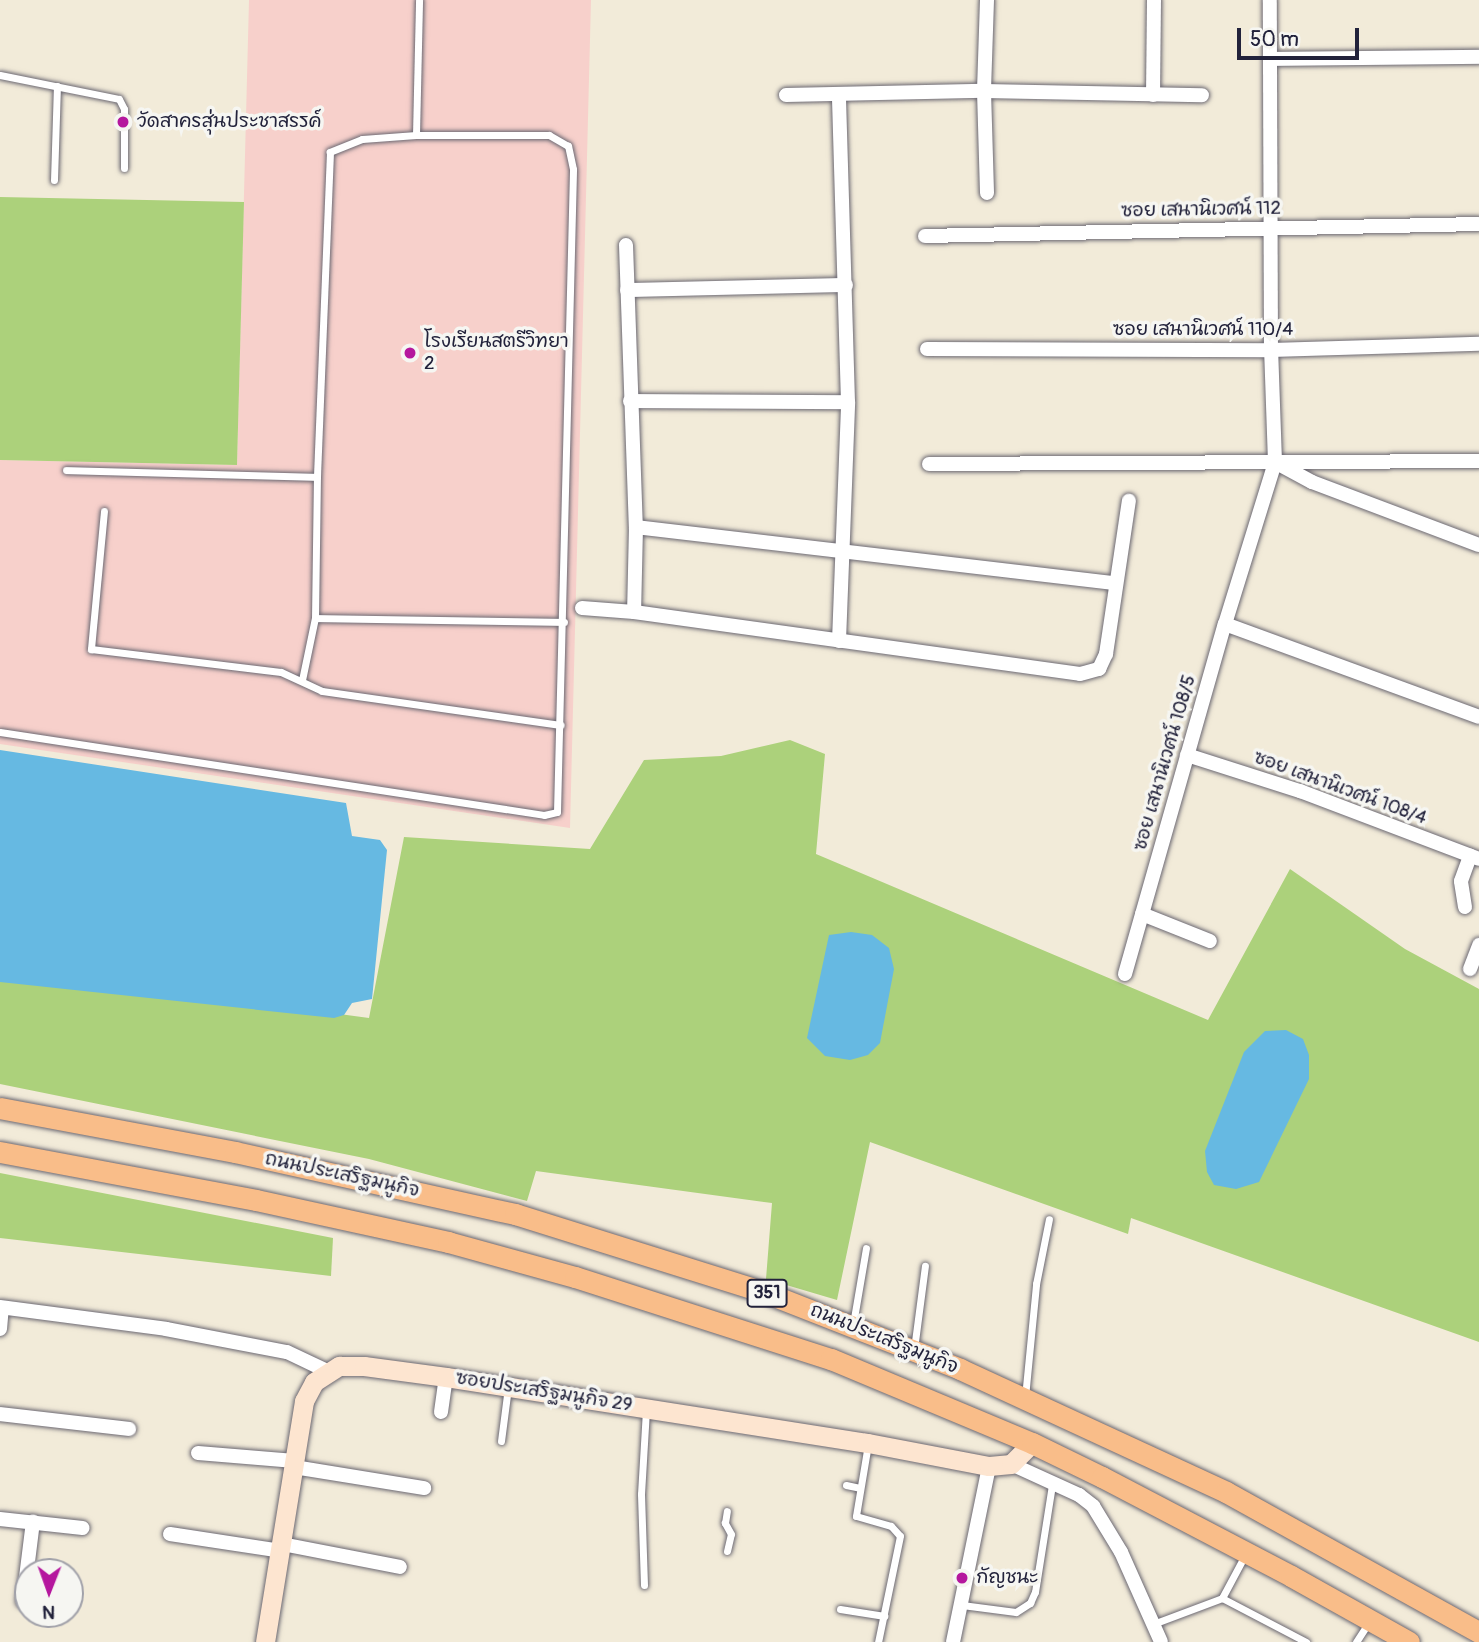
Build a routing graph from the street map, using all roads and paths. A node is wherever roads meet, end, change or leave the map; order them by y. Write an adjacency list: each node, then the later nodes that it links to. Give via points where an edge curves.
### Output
1 (419, 0): 14 (lane)
2 (987, 0): 9 (street)
3 (1154, 0): 11 (street)
4 (1270, 0): 6 (street, ซอย เสนานิเวศน์ 108/5)
5 (1479, 57): 6 (street)
6 (1271, 59): 19 (street, ซอย เสนานิเวศน์ 108/5)
7 (0, 75): 8 (lane)
8 (57, 86): 15 (lane, via 119,99 124,109); 16 (lane)
9 (984, 91): 10 (street); 11 (street); 17 (street)
10 (839, 94): 12 (street); 22 (street)
11 (1153, 94): 13 (street)
12 (786, 95)
13 (1202, 95)
14 (416, 135): 33 (lane, via 362,139 330,152); 43 (lane, via 549,135 568,146 573,169)
15 (124, 168)
16 (54, 180)
17 (987, 193)
18 (1479, 224): 19 (street, ซอย เสนานิเวศน์ 112)
19 (1272, 227): 20 (street, ซอย เสนานิเวศน์ 112); 26 (street, ซอย เสนานิเวศน์ 108/5)
20 (925, 236)
21 (626, 245): 23 (street)
22 (846, 285): 23 (street); 28 (street)
23 (627, 290): 27 (street)
24 (1479, 344): 26 (street, ซอย เสนานิเวศน์ 110/4)
25 (927, 349): 26 (street, ซอย เสนานิเวศน์ 110/4)
26 (1271, 350): 30 (street, ซอย เสนานิเวศน์ 108/5)
27 (629, 401): 28 (street); 36 (street)
28 (848, 402): 38 (street)
29 (1479, 461): 30 (street)
30 (1275, 462): 31 (street); 37 (street, via 1292,473); 44 (street, ซอย เสนานิเวศน์ 108/5)
31 (929, 464)
32 (66, 470): 33 (lane)
33 (317, 477): 42 (lane)
34 (1129, 501): 39 (street)
35 (104, 511): 46 (lane, via 91,649 281,673)
36 (636, 527): 38 (street); 41 (street)
37 (1479, 545)
38 (845, 552): 39 (street); 45 (street)
39 (1116, 583): 45 (street, via 1106,654 1098,669 1080,674)
40 (582, 608): 41 (street)
41 (634, 612): 45 (street)
42 (315, 618): 43 (lane); 46 (lane)
43 (564, 622): 48 (lane)
44 (1224, 624): 47 (street); 50 (street, ซอย เสนานิเวศน์ 108/5)
45 (839, 641)
46 (302, 680): 48 (lane, via 322,691)
47 (1479, 717)
48 (561, 725): 49 (lane, via 559,806 550,816)
49 (0, 732)
50 (1187, 755): 51 (street, ซอย เสนานิเวศน์ 108/4, via 1300,791); 53 (street, ซอย เสนานิเวศน์ 108/5)
51 (1474, 857): 52 (street, via 1461,881)
52 (1465, 907)
53 (1142, 914): 54 (street); 57 (street, ซอย เสนานิเวศน์ 108/5)
54 (1210, 941)
55 (1479, 945): 56 (street)
56 (1470, 969)
57 (1125, 974)
58 (0, 1108): 64 (main road, ถนนประเสริฐมนูกิจ / 351, via 248,1155 515,1214 740,1284)
59 (0, 1152): 77 (main road, ถนนประเสริฐมนูกิจ / 351, via 349,1220 575,1277 831,1359)
60 (1049, 1219): 70 (lane, via 1036,1284)
61 (866, 1248): 64 (lane)
62 (925, 1266): 66 (lane)
63 (1, 1308): 65 (street); 67 (street, via 146,1326 287,1352)
64 (853, 1325): 66 (main road, ถนนประเสริฐมนูกิจ / 351)
65 (0, 1329)
66 (914, 1349): 70 (main road, ถนนประเสริฐมนูกิจ / 351)
67 (327, 1371): 68 (street, ซอยประเสริฐมนูกิจ 29, via 364,1366); 79 (street, via 314,1382 304,1401)
68 (446, 1377): 69 (street, ซอยประเสริฐมนูกิจ 29); 72 (street)
69 (508, 1387): 71 (street, ซอยประเสริฐมนูกิจ 29); 75 (lane)
70 (1025, 1398): 103 (main road, ถนนประเสริฐมนูกิจ / 351, via 1226,1492)
71 (646, 1408): 76 (street, ซอยประเสริฐมนูกิจ 29); 96 (lane, via 641,1494)
72 (441, 1412)
73 (0, 1414): 74 (street)
74 (129, 1429)
75 (501, 1440)
76 (868, 1443): 81 (street, ซอยประเสริฐมนูกิจ 29); 85 (lane)
77 (1032, 1443): 80 (street); 93 (main road, ถนนประเสริฐมนูกิจ / 351)
78 (198, 1453): 79 (street)
79 (294, 1464): 84 (street); 91 (street)
80 (1011, 1464): 81 (street, ซอยประเสริฐมนูกิจ 29); 83 (street)
81 (989, 1466): 98 (street)
82 (846, 1485): 85 (lane)
83 (1052, 1485): 98 (lane, via 1030,1603 1016,1612); 102 (street, via 1093,1506 1121,1552)
84 (424, 1488)
85 (860, 1488): 100 (lane, via 856,1516 891,1526 900,1536)
86 (727, 1511): 92 (lane, via 725,1523 731,1534)
87 (0, 1519): 88 (street)
88 (33, 1522): 89 (street); 94 (street)
89 (83, 1528)
90 (170, 1534): 91 (street)
91 (281, 1548): 95 (street); 104 (street)
92 (727, 1551)
93 (1247, 1552): 97 (lane); 101 (main road, ถนนประเสริฐมนูกิจ / 351)
94 (28, 1558)
95 (400, 1567)
96 (644, 1585)
97 (1222, 1598): 102 (lane); 108 (lane)
98 (962, 1605): 106 (street)
99 (840, 1609): 100 (lane)
100 (884, 1616): 105 (lane)
101 (1371, 1620): 109 (lane); 110 (main road, ถนนประเสริฐมนูกิจ / 351)
102 (1153, 1624): 107 (street)
103 (1473, 1626)
104 (265, 1642)
105 (878, 1642)
106 (953, 1642)
107 (1161, 1642)
108 (1306, 1642)
109 (1356, 1642)
110 (1409, 1642)

